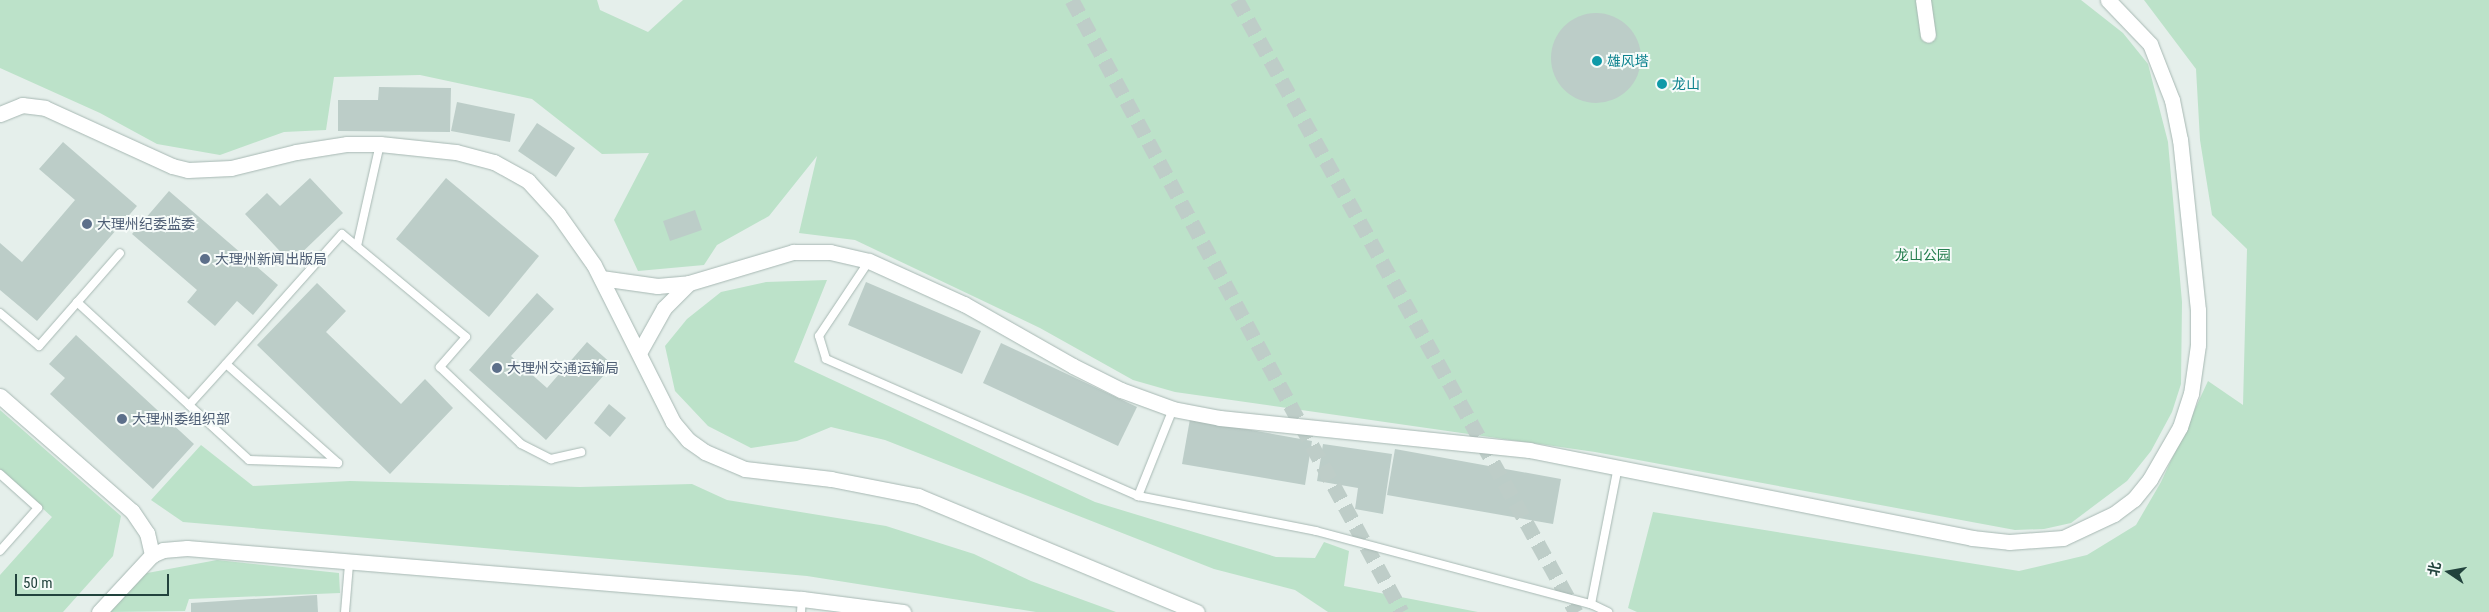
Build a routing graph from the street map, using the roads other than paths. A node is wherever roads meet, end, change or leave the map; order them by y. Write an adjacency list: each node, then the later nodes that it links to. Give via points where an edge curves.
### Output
1 (1923, 0): 3 (street)
2 (2108, 0): 19 (street, via 2150,44 2172,100 2180,140 2198,310 2196,368 2188,402 2165,456 2134,500 2086,530 2063,538 2009,542 1972,538)
3 (1928, 34)
4 (0, 114): 5 (street, via 22,105 45,108 172,166 188,170 231,168 323,147)
5 (380, 144): 6 (lane); 9 (street, via 478,156 518,175 558,214)
6 (357, 246): 14 (lane, via 342,234); 18 (lane, via 466,337 440,367 521,444 551,459)
7 (120, 253): 11 (lane)
8 (869, 261): 10 (street, via 830,252 793,252); 17 (street, via 964,304 1121,390); 21 (lane, via 819,336 826,359)
9 (601, 278): 10 (street, via 657,286); 13 (street)
10 (689, 283): 13 (street, via 664,308)
11 (77, 302): 12 (lane, via 39,346); 16 (lane)
12 (0, 313)
13 (640, 351): 30 (street, via 673,422 688,440 722,462 769,474 831,479 918,496)
14 (226, 364): 16 (lane); 16 (lane, via 338,463 249,460)
15 (0, 396): 23 (street, via 132,511 147,533)
16 (189, 405)
17 (1173, 409): 19 (street, via 1220,418 1528,450); 21 (lane)
18 (581, 452)
19 (1618, 467): 25 (lane)
20 (0, 474): 22 (lane, via 38,508)
21 (1138, 496): 25 (lane, via 1316,532)
22 (0, 551)
23 (152, 556): 24 (street, via 162,550 186,548); 27 (street)
24 (349, 564): 26 (street); 28 (lane)
25 (1591, 604): 31 (lane)
26 (801, 606): 29 (street)
27 (99, 612)
28 (345, 612)
29 (903, 612)
30 (1196, 612)
31 (1608, 612)

